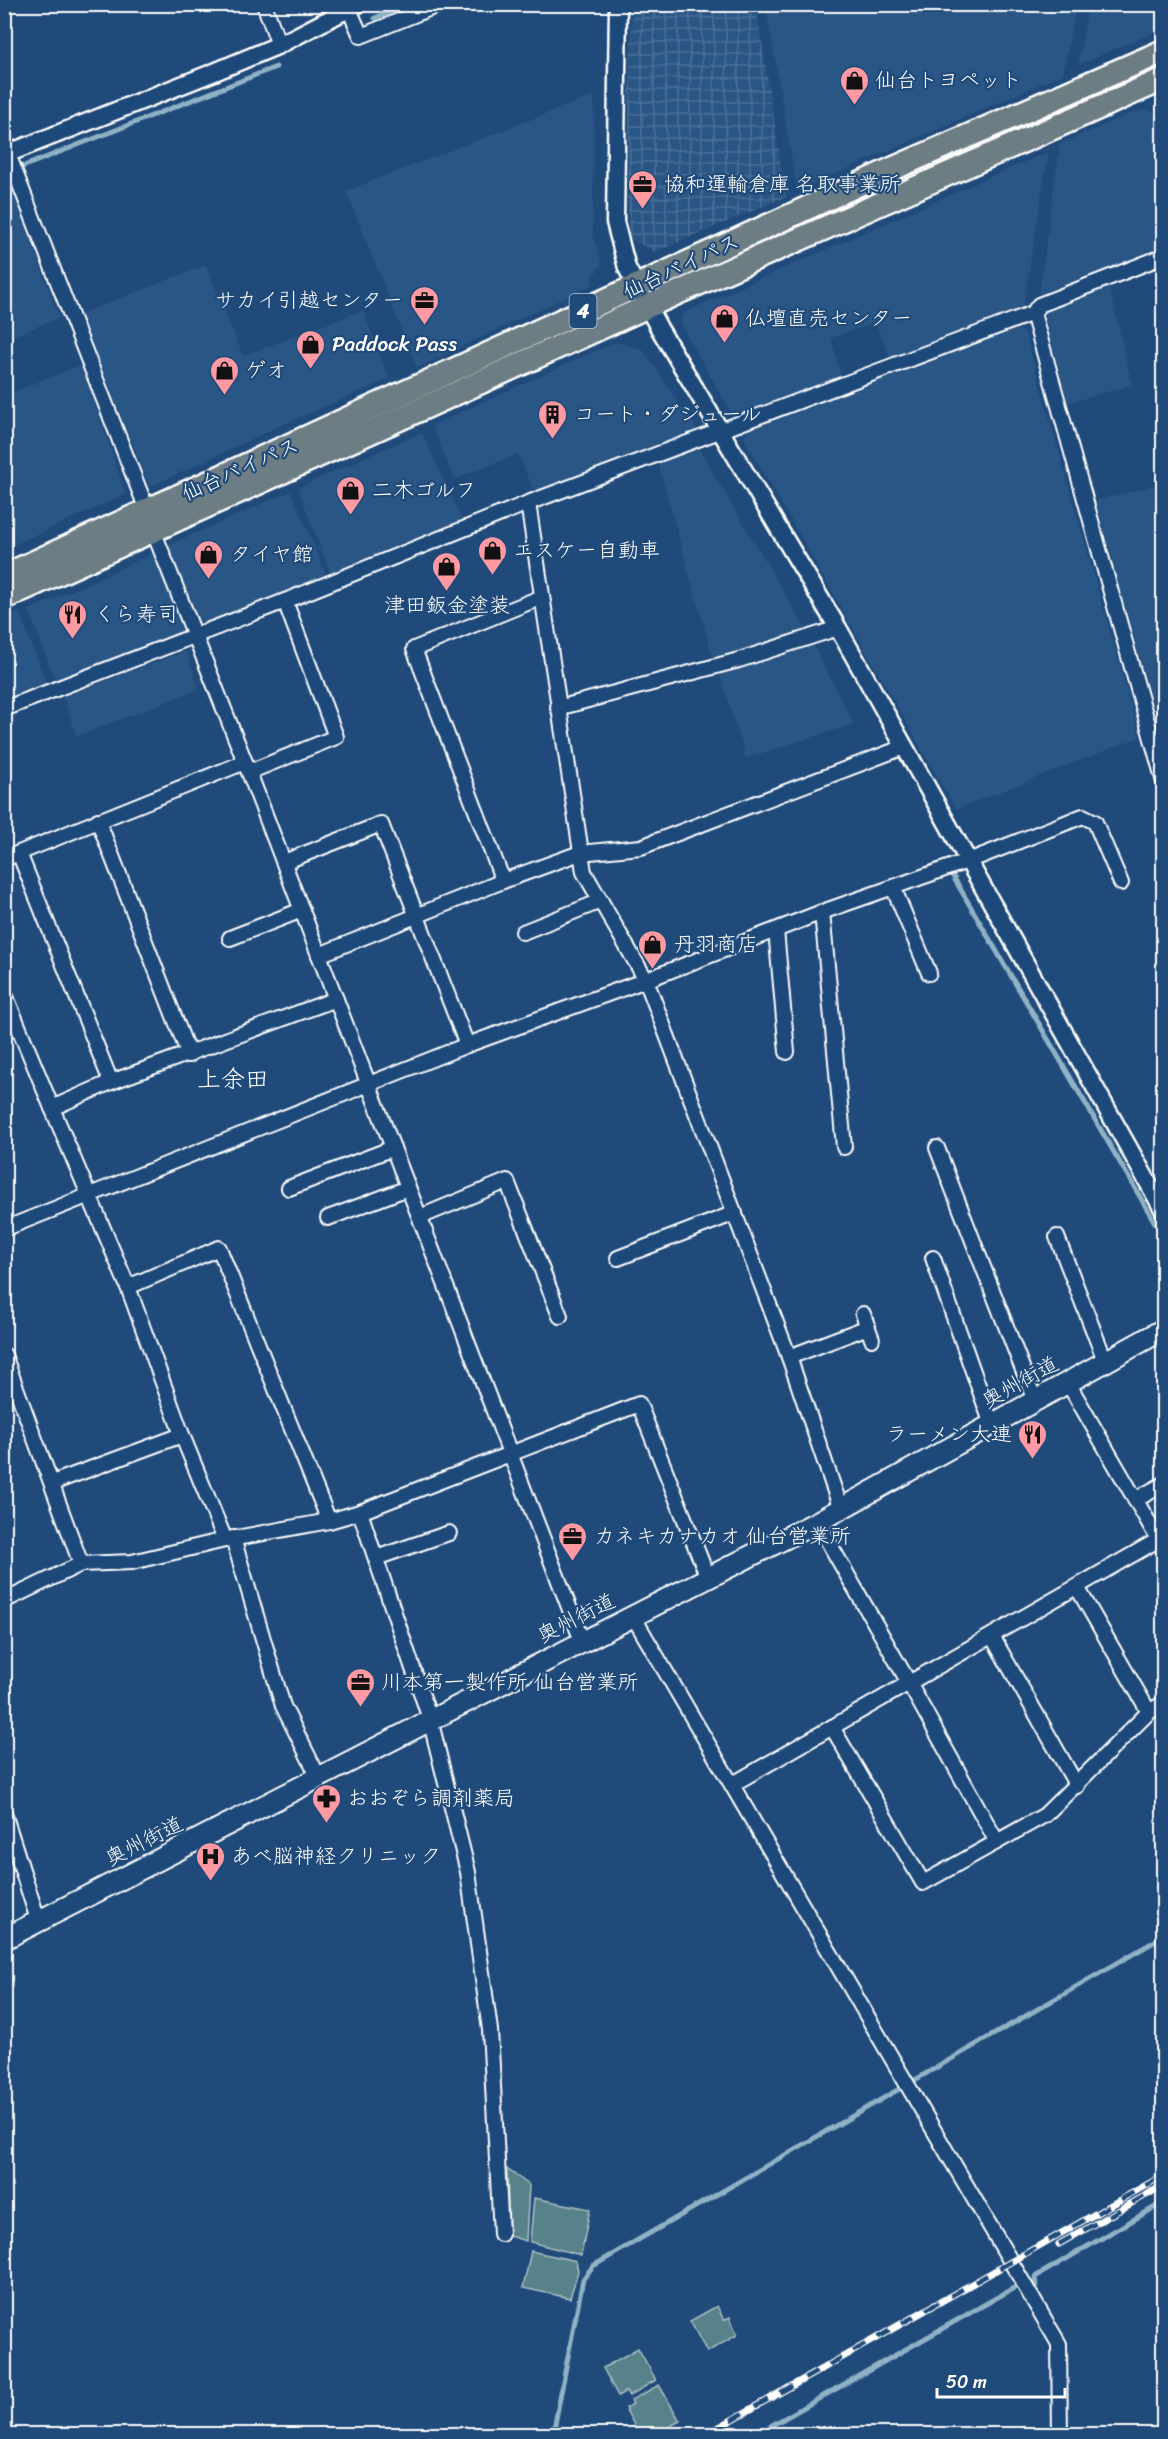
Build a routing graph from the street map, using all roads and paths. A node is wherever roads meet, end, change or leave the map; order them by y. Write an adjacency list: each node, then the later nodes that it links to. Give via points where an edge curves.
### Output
1 (264, 4): 5 (street)
2 (441, 4): 4 (street, via 361,36)
3 (618, 4): 10 (street, via 615,222 621,250)
4 (353, 7): 5 (street)
5 (279, 45): 8 (street)
6 (1164, 51): 10 (highway, 仙台バイパス / 4)
7 (1164, 79): 11 (highway, 仙台バイパス / 4)
8 (10, 162): 15 (street)
9 (1164, 256): 12 (street, via 1039,304)
10 (636, 286): 11 (street); 15 (highway, 仙台バイパス / 4)
11 (648, 308): 13 (street); 15 (highway, 仙台バイパス / 4)
12 (1033, 314): 13 (street); 26 (street)
13 (720, 431): 14 (street); 20 (street)
14 (528, 503): 17 (street); 19 (street)
15 (150, 520): 16 (highway, 仙台バイパス / 4); 18 (highway, 仙台バイパス / 4); 21 (street)
16 (4, 576)
17 (542, 597): 22 (street); 33 (street, via 414,649)
18 (4, 598)
19 (285, 601): 21 (street); 25 (street, via 336,737)
20 (838, 628): 22 (street, via 739,660); 24 (street)
21 (195, 636): 23 (street); 25 (street)
22 (558, 708): 29 (street)
23 (4, 709)
24 (904, 747): 29 (street, via 640,848); 31 (street)
25 (247, 767): 27 (street); 32 (street)
26 (1164, 782)
27 (98, 820): 28 (street); 50 (street)
28 (19, 853): 30 (street); 51 (street)
29 (580, 854): 33 (street); 36 (street, via 584,872)
30 (4, 858)
31 (968, 861): 34 (street, via 1083,816 1095,822); 35 (street); 60 (street)
32 (284, 862): 37 (street); 39 (street, via 381,824)
33 (503, 881): 39 (street)
34 (1120, 883)
35 (893, 887): 38 (street); 44 (street)
36 (601, 901): 41 (street); 45 (street)
37 (302, 910): 42 (street); 43 (street)
38 (822, 912): 40 (street); 54 (street)
39 (417, 916): 43 (street); 48 (street)
40 (776, 930): 45 (street); 49 (street)
41 (524, 932)
42 (230, 938)
43 (319, 955): 47 (street)
44 (929, 973)
45 (646, 980): 48 (street); 61 (street)
46 (4, 992): 53 (street)
47 (336, 999): 50 (street); 52 (street)
48 (467, 1045): 52 (street)
49 (787, 1052)
50 (189, 1055): 51 (street)
51 (111, 1082): 53 (street)
52 (369, 1085): 55 (street); 59 (street)
53 (52, 1108): 59 (street)
54 (844, 1147)
55 (393, 1148): 57 (street); 58 (street)
56 (937, 1148): 76 (street)
57 (289, 1188)
58 (408, 1188): 62 (street); 63 (street)
59 (90, 1196): 64 (street); 68 (street)
60 (1164, 1211)
61 (735, 1213): 66 (street); 73 (street)
62 (420, 1217): 69 (street, via 507,1181); 79 (street)
63 (328, 1218)
64 (4, 1229)
65 (1057, 1237): 74 (street)
66 (618, 1258)
67 (933, 1258): 77 (street)
68 (128, 1287): 78 (street); 85 (street, via 219,1248)
69 (560, 1316)
70 (868, 1326): 73 (street)
71 (1164, 1329): 74 (main road, 奥州街道)
72 (4, 1355): 80 (street)
73 (789, 1357): 83 (street)
74 (1106, 1363): 75 (main road, 奥州街道)
75 (1068, 1383): 76 (main road, 奥州街道); 82 (street)
76 (1035, 1401): 77 (main road, 奥州街道)
77 (992, 1425): 83 (main road, 奥州街道)
78 (182, 1435): 80 (street); 88 (street)
79 (511, 1455): 84 (street); 92 (street, via 639,1404); 97 (street)
80 (52, 1483): 91 (street)
81 (1164, 1484): 82 (street)
82 (1135, 1500): 89 (street)
83 (841, 1509): 86 (main road, 奥州街道)
84 (360, 1512): 85 (street); 90 (street)
85 (329, 1521): 88 (street)
86 (817, 1522): 92 (main road, 奥州街道); 98 (street)
87 (449, 1533): 90 (street)
88 (229, 1539): 91 (street, via 132,1562); 103 (street, via 283,1706)
89 (1161, 1545): 93 (street)
90 (376, 1558): 101 (street)
91 (81, 1564): 94 (street)
92 (708, 1578): 95 (main road, 奥州街道)
93 (1077, 1587): 96 (street); 100 (street)
94 (4, 1601)
95 (633, 1616): 97 (main road, 奥州街道); 104 (street)
96 (992, 1636): 98 (street); 105 (street)
97 (582, 1641): 101 (main road, 奥州街道)
98 (909, 1683): 102 (street); 107 (street)
99 (1164, 1703): 100 (street)
100 (1149, 1712): 105 (street)
101 (430, 1719): 103 (main road, 奥州街道); 110 (street, via 468,1872 488,2018)
102 (832, 1728): 104 (street); 107 (street, via 923,1883)
103 (319, 1778): 108 (main road, 奥州街道)
104 (733, 1784): 111 (street, via 1059,2344)
105 (1077, 1786): 107 (street, via 1045,1815)
106 (4, 1813): 108 (street)
107 (997, 1842)
108 (39, 1923): 109 (main road, 奥州街道)
109 (4, 1939)
110 (501, 2234)
111 (1060, 2434)

